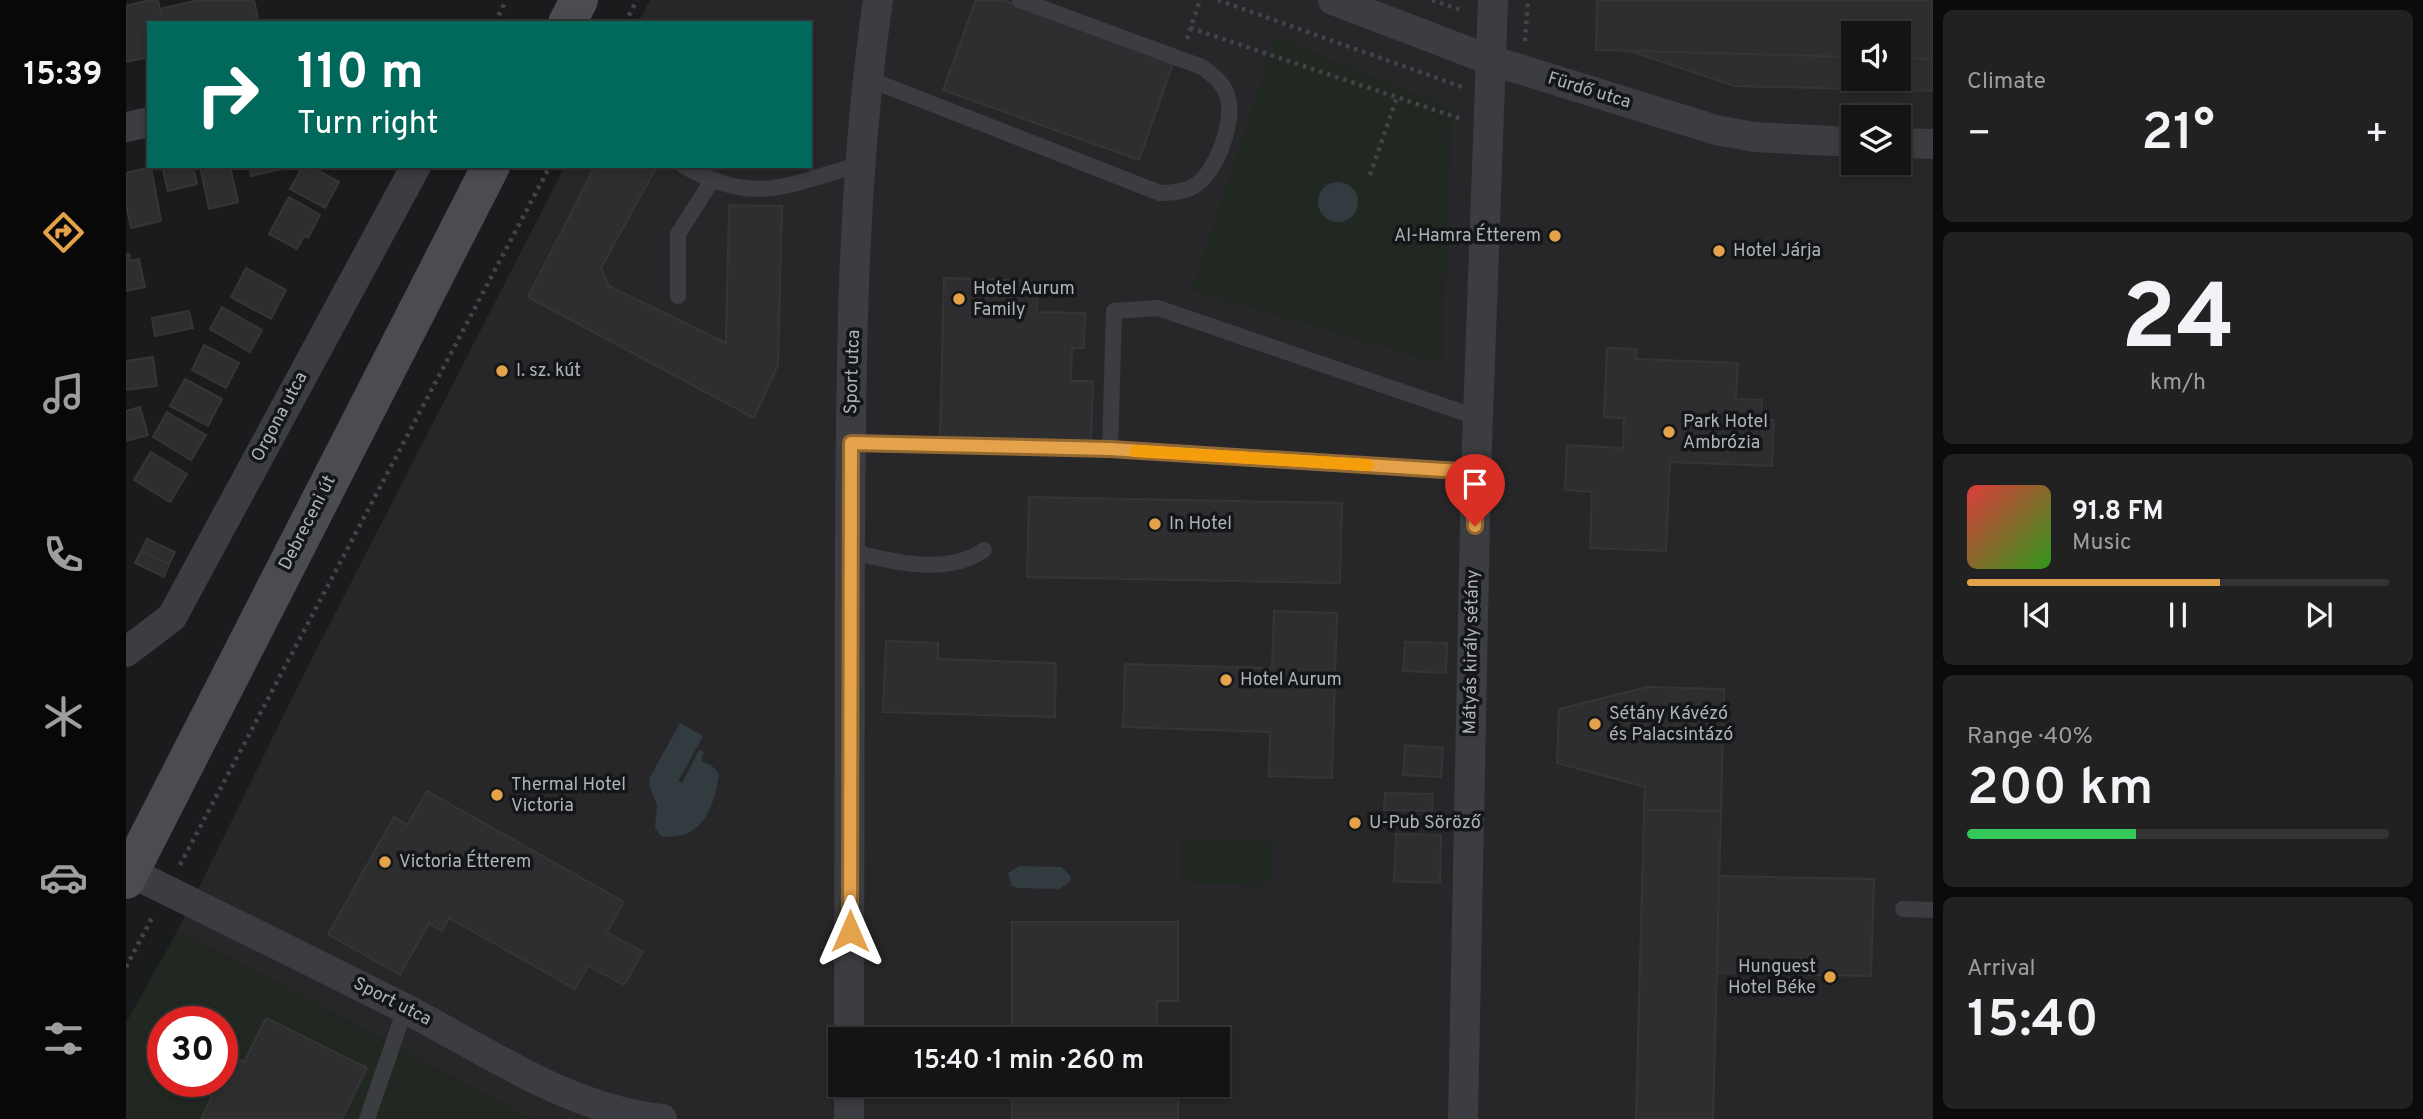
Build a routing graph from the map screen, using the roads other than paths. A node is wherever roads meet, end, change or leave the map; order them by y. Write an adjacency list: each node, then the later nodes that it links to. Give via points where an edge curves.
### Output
1 (579, 0): 6 (street)
2 (878, 0): 8 (street, Sport utca)
3 (1020, 0): 8 (lane, via 1202,67 1216,78 1230,110 1206,176 1197,185 1160,193)
4 (1333, 0): 7 (street, Fürdő utca)
5 (1493, 0): 7 (street, Mátyás király sétány)
6 (568, 21)
7 (1490, 60): 11 (street, Fürdő utca, via 1716,130 1754,137); 20 (street, Mátyás király sétány)
8 (866, 78): 14 (street, Sport utca)
9 (147, 122): 10 (street)
10 (126, 127)
11 (1841, 141)
12 (1911, 143): 13 (street)
13 (1933, 144)
14 (858, 165): 18 (lane, via 759,191); 21 (street, Sport utca)
15 (415, 168): 26 (street, Orgona utca, via 172,617)
16 (490, 168): 27 (street, Debreceni út)
17 (687, 168): 18 (lane)
18 (711, 182): 19 (lane, via 678,234)
19 (678, 296)
20 (1479, 418): 22 (lane, via 1158,308 1114,311); 23 (street, Mátyás király sétány)
21 (851, 443): 22 (lane); 25 (street, Sport utca)
22 (1110, 449): 23 (lane)
23 (1476, 472): 36 (street, Mátyás király sétány)
24 (984, 550): 25 (lane, via 971,560 951,565 882,560)
25 (850, 551): 31 (street, Sport utca)
26 (126, 652)
27 (127, 874): 30 (street, Sport utca)
28 (1903, 909): 29 (lane)
29 (1933, 910)
30 (405, 1009): 33 (lane); 34 (street, Sport utca, via 560,1091 640,1117)
31 (849, 1027)
32 (849, 1097): 35 (street)
33 (368, 1119)
34 (662, 1119)
35 (849, 1119)
36 (1463, 1119)

